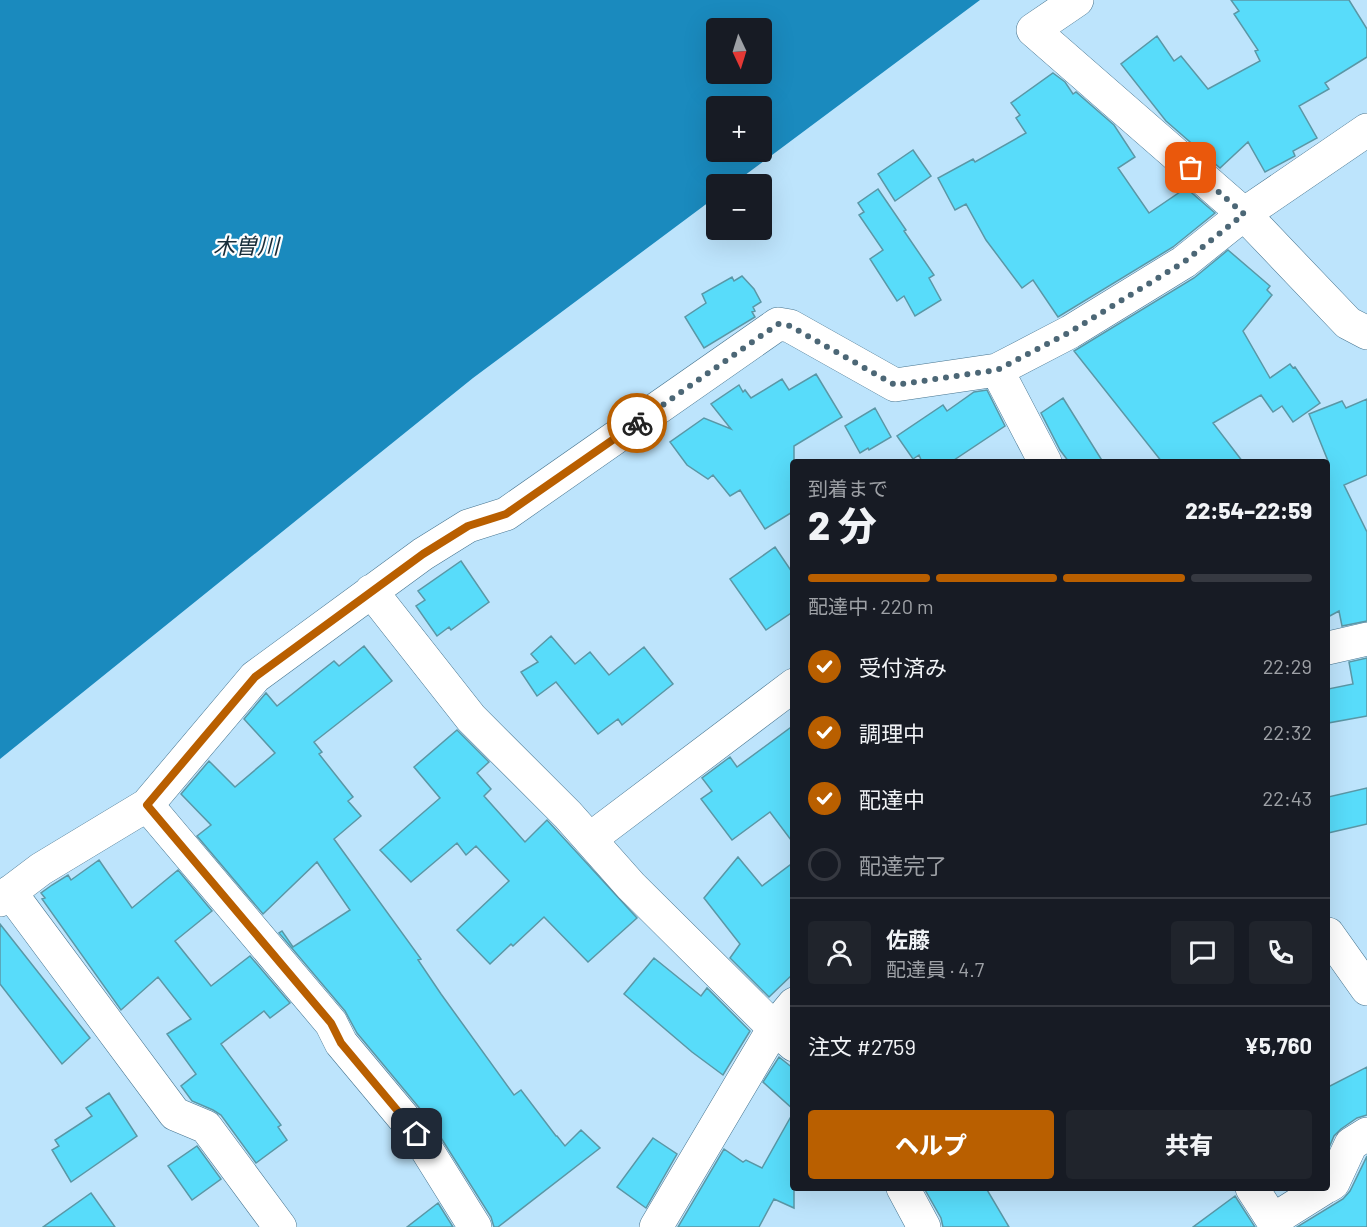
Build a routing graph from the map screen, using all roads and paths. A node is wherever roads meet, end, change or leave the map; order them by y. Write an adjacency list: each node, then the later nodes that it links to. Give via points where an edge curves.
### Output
1 (1077, 0): 3 (street, via 1033,30)
2 (1367, 130): 3 (street)
3 (1244, 214): 4 (street, via 1348,323); 5 (street, via 1184,262 1070,332)
4 (1367, 333)
5 (997, 370): 6 (street); 7 (street, via 895,385 790,326 778,324 506,514 468,526)
6 (1043, 459)
7 (372, 591): 11 (street, via 255,677); 12 (street, via 471,718)
8 (1367, 639): 9 (street)
9 (1330, 648)
10 (790, 688): 12 (street)
11 (147, 805): 13 (street, via 41,869); 24 (street, via 331,1023 341,1043 417,1134)
12 (590, 840): 16 (street, via 631,886)
13 (5, 896): 23 (street, via 175,1114 206,1127)
14 (1330, 937): 15 (street)
15 (1367, 989)
16 (787, 1025): 25 (street)
17 (1367, 1134): 18 (street, via 1351,1144)
18 (1330, 1185)
19 (905, 1191): 26 (street)
20 (1254, 1191): 22 (street)
21 (1320, 1191): 22 (street)
22 (1275, 1224)
23 (280, 1227)
24 (475, 1227)
25 (656, 1227)
26 (924, 1227)

